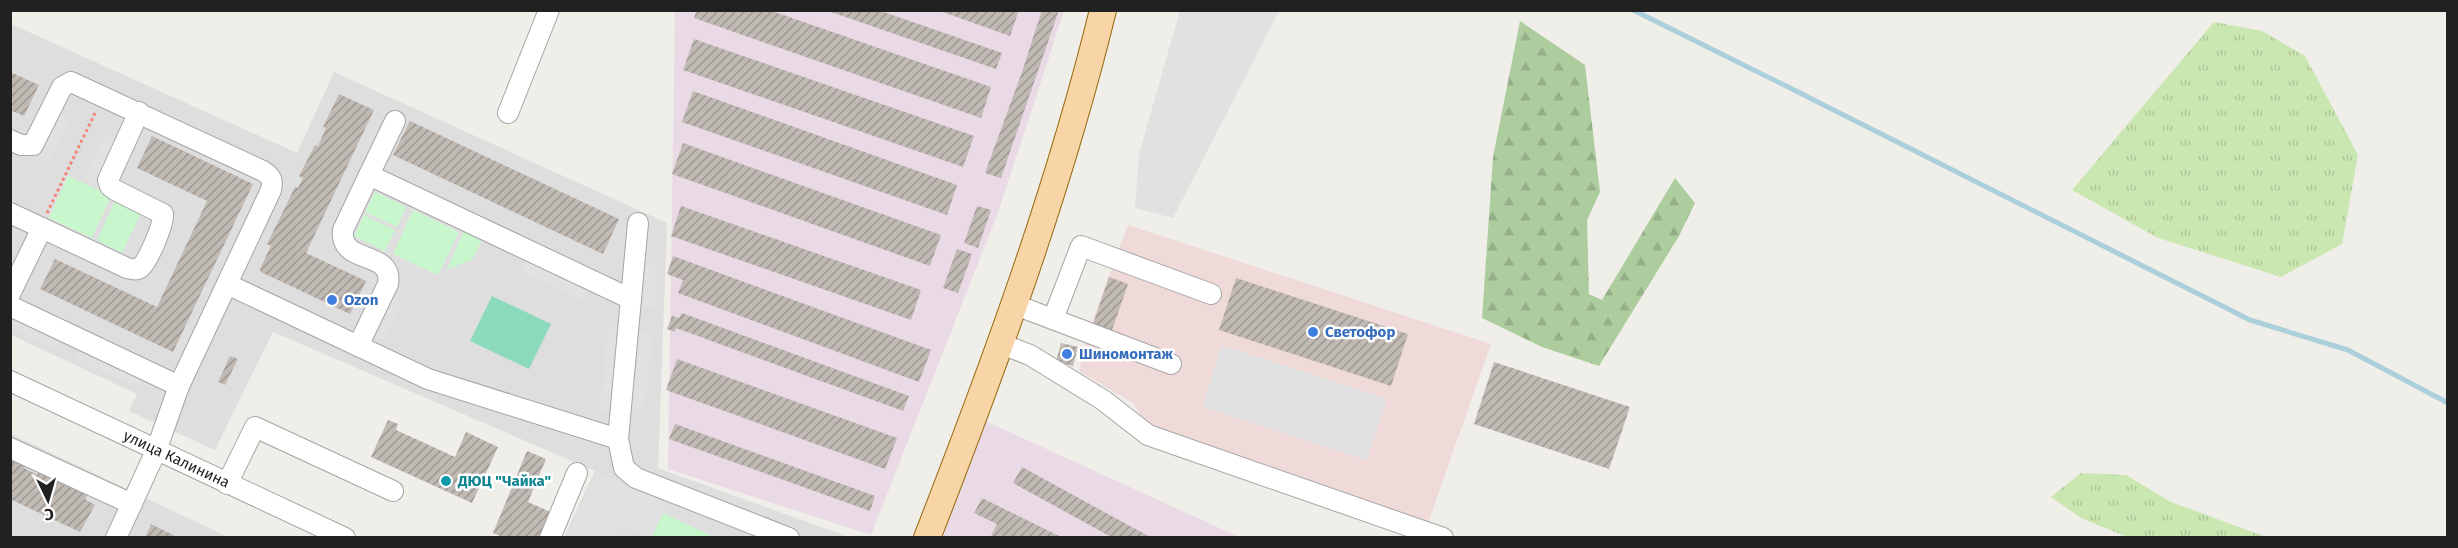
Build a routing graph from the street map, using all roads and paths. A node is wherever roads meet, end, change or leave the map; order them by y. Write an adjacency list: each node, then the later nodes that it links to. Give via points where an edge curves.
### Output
1 (549, 10): 5 (street)
2 (1103, 10): 16 (main road, via 1046,208)
3 (103, 95): 4 (street); 7 (street, via 77,83 66,83 33,146); 11 (path)
4 (139, 112): 11 (street, via 108,180 115,190 163,214 163,224 141,267 127,268); 12 (street, via 270,176 271,190)
5 (508, 113)
6 (395, 121): 8 (street)
7 (10, 140)
8 (369, 175): 15 (street); 20 (street, via 342,238 348,249 380,264 389,275)
9 (10, 213): 11 (street)
10 (638, 223): 15 (street)
11 (41, 227): 13 (street)
12 (227, 284): 20 (street); 23 (street)
13 (10, 294)
14 (1211, 294): 18 (street, via 1081,246)
15 (631, 298): 24 (street)
16 (1013, 304): 18 (street); 19 (main road)
17 (10, 306): 23 (street)
18 (1053, 319): 21 (street)
19 (999, 343): 35 (main road); 36 (street, via 1029,355 1103,400 1148,435)
20 (358, 346): 24 (street, via 428,379)
21 (1171, 364)
22 (10, 381): 26 (street, улица Калинина)
23 (178, 386): 26 (street)
24 (618, 439): 34 (street, via 624,468 636,478)
25 (10, 448): 30 (street)
26 (156, 451): 28 (street, улица Калинина); 30 (street)
27 (577, 473): 33 (street)
28 (227, 484): 29 (street, via 255,427); 32 (street, улица Калинина)
29 (393, 491)
30 (132, 504): 31 (street)
31 (116, 537)
32 (345, 537)
33 (550, 537)
34 (789, 537)
35 (927, 537)
36 (1443, 537)

